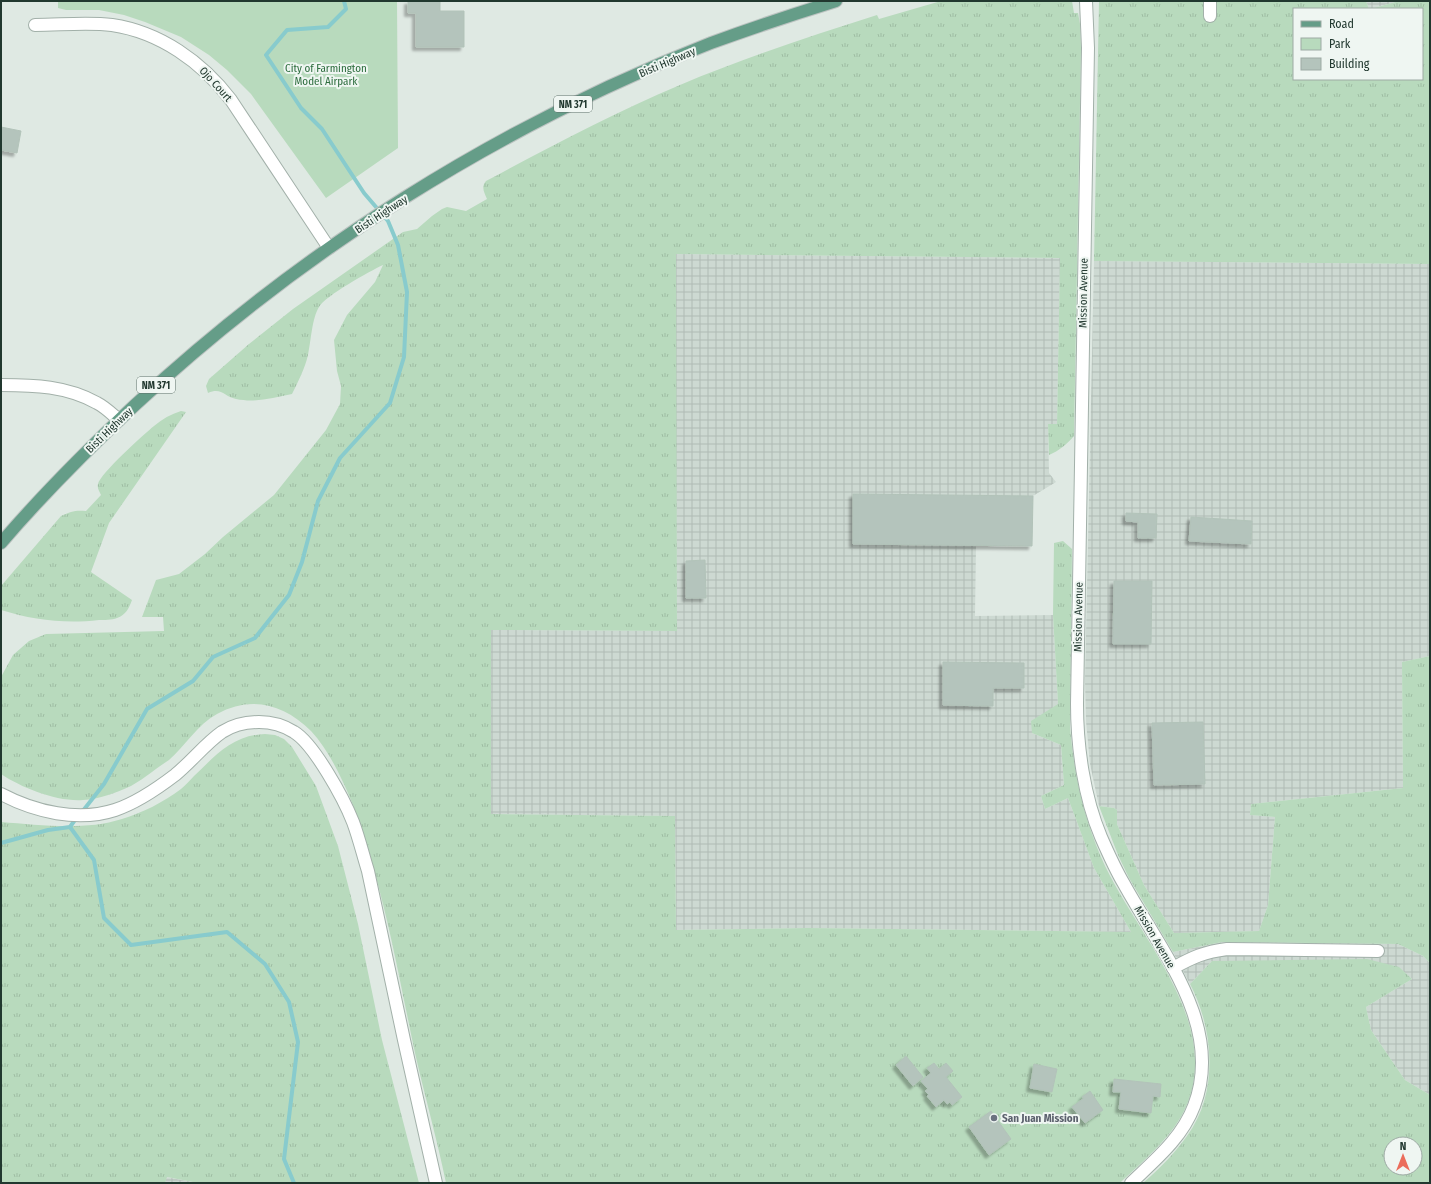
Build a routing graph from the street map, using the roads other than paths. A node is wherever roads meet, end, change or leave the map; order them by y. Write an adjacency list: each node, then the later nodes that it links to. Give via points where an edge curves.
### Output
1 (836, 1): 6 (main road, Bisti Highway / NM 371, via 710,44 560,111 456,166)
2 (1086, 1): 12 (street, Mission Avenue, via 1088,48 1077,704 1079,739 1088,792 1101,836 1124,884)
3 (1210, 1): 4 (street)
4 (1210, 16)
5 (35, 25): 6 (street, Ojo Court, via 100,25 125,28 159,40 190,58 220,85 231,100)
6 (329, 248): 8 (main road, Bisti Highway / NM 371, via 230,322)
7 (1, 386): 8 (street, via 52,387 79,393)
8 (119, 420): 9 (main road, Bisti Highway / NM 371, via 67,471)
9 (1, 543)
10 (1, 794): 13 (street, via 30,807 55,813 74,815 115,810 138,799 175,775 222,732 233,727 249,722 263,722 279,724 295,732 317,756 332,782 352,821 360,845 368,871)
11 (1378, 951): 12 (street, via 1227,949 1195,956)
12 (1173, 968): 14 (street, Mission Avenue, via 1185,991 1198,1030 1202,1057 1200,1083 1194,1106 1181,1131)
13 (436, 1183)
14 (1131, 1183)

